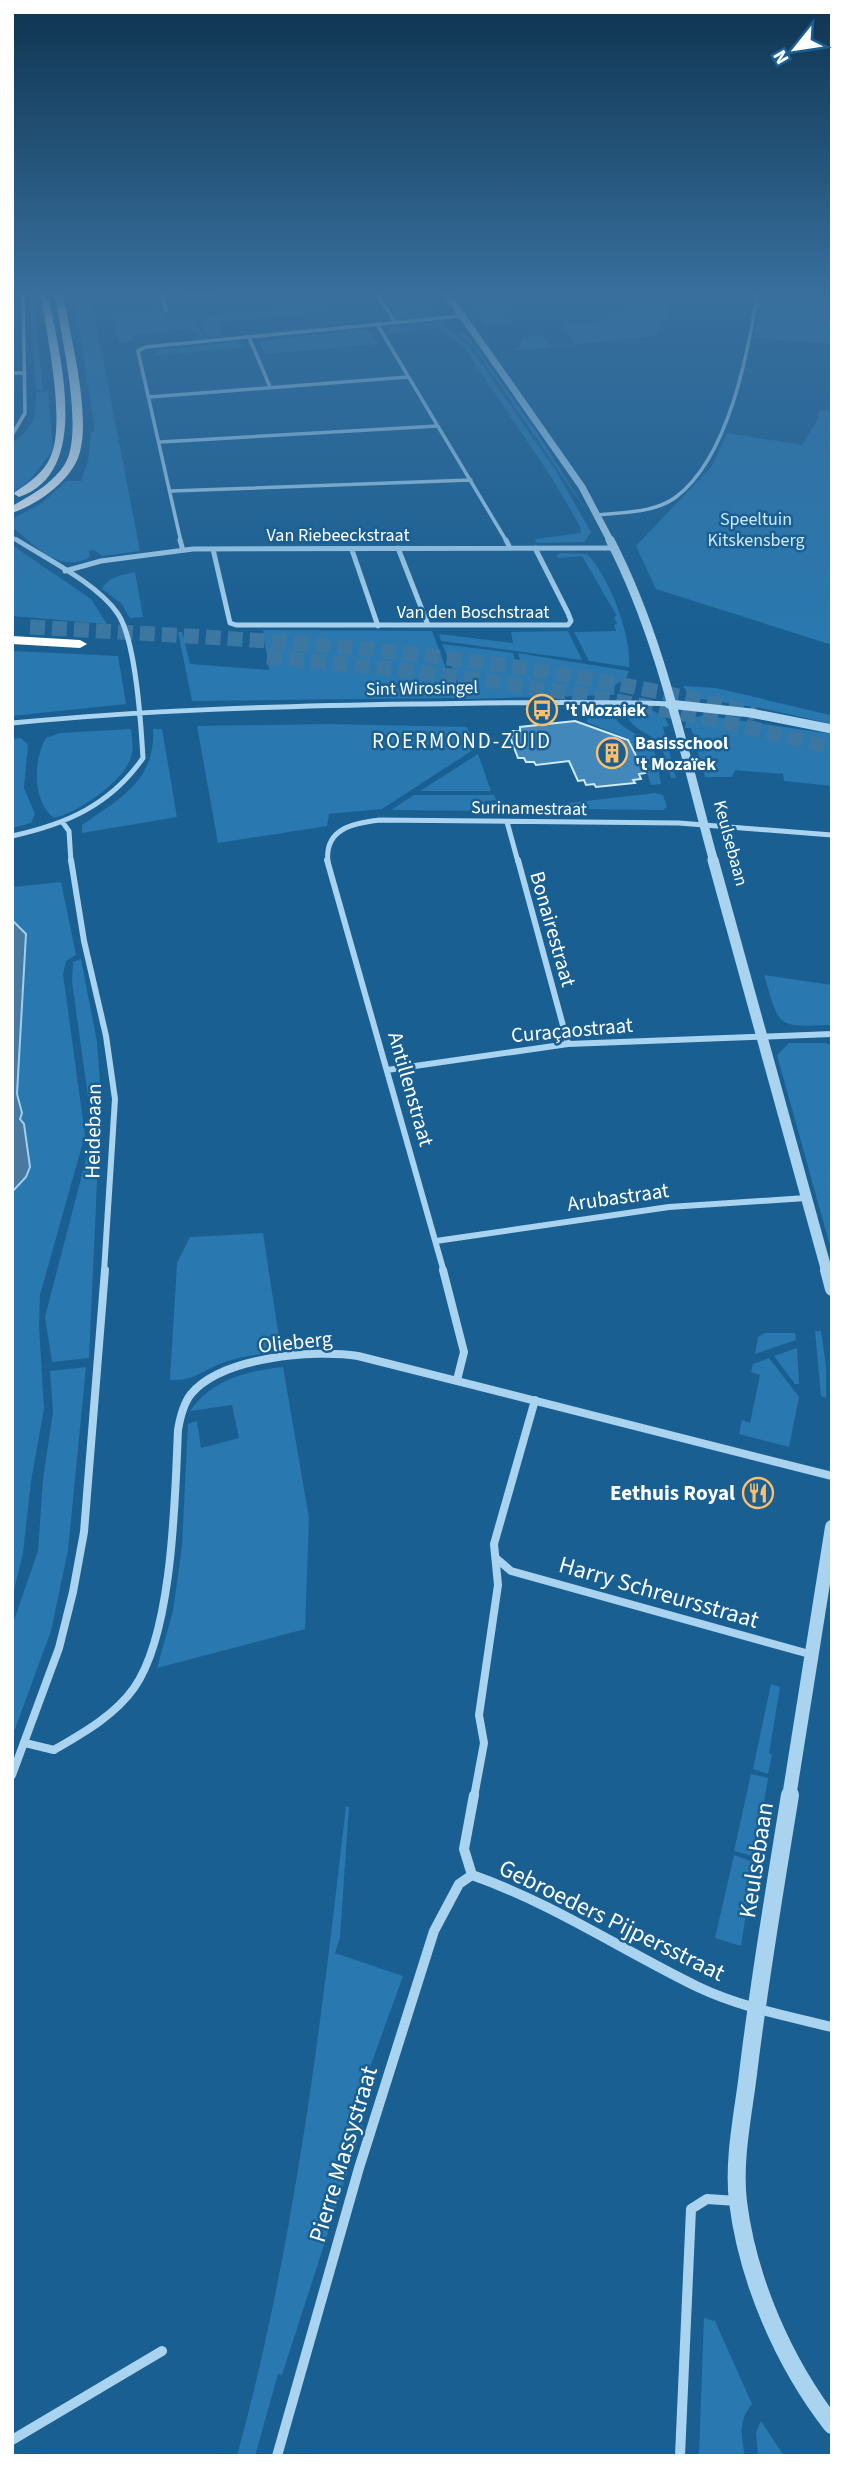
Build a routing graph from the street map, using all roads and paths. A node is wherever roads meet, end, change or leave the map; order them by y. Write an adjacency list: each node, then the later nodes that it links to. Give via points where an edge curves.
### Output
1 (24, 406): 9 (street, via 23,419)
2 (59, 406): 13 (main road, via 60,442 53,463)
3 (75, 406): 14 (main road, via 73,457 46,489)
4 (151, 406): 10 (street)
5 (426, 406): 8 (street)
6 (526, 406): 15 (street, Keulsebaan)
7 (729, 406): 15 (street, via 721,434 676,496 630,512)
8 (438, 426): 10 (street); 11 (street)
9 (12, 435)
10 (160, 442): 12 (street)
11 (471, 480): 12 (street); 19 (street)
12 (171, 491): 17 (street)
13 (12, 498)
14 (12, 510)
15 (598, 515): 21 (street, Keulsebaan)
16 (12, 537): 24 (street)
17 (182, 547): 22 (street, Van Riebeeckstraat); 24 (street, Van Riebeeckstraat, via 95,561)
18 (398, 548): 19 (street, Van Riebeeckstraat); 23 (street, Van Riebeeckstraat); 25 (street)
19 (510, 548): 20 (street, Van Riebeeckstraat)
20 (535, 548): 21 (street, Van Riebeeckstraat); 25 (street, Van den Boschstraat, via 569,613 568,625)
21 (615, 548): 31 (street, Keulsebaan, via 647,627)
22 (213, 549): 23 (street, Van Riebeeckstraat); 27 (street, Van den Boschstraat, via 230,623)
23 (352, 550): 27 (street, Van den Boschstraat)
24 (65, 571): 35 (street, via 108,603 122,620 143,758 120,789)
25 (428, 625): 27 (street, Van den Boschstraat)
26 (12, 626): 28 (highway)
27 (378, 626)
28 (30, 627)
29 (12, 640): 30 (highway)
30 (80, 644)
31 (670, 705): 32 (street, Sint Wirosingel, via 545,701 265,706); 33 (street, Sint Wirosingel, via 751,713); 37 (street, Keulsebaan)
32 (12, 723)
33 (832, 729)
34 (507, 822): 36 (street, Surinamestraat); 37 (street, Surinamestraat); 42 (street, Bonairestraat)
35 (63, 823): 39 (street); 53 (street, Heidebaan, via 69,831 73,881 115,1099 84,1532 62,1637)
36 (355, 823): 43 (street, Antillenstraat, via 335,833 326,851)
37 (704, 824): 38 (street, Surinamestraat); 41 (street, Keulsebaan)
38 (832, 835)
39 (12, 836)
40 (832, 1034): 41 (street, Curaçaostraat)
41 (762, 1036): 42 (street, Curaçaostraat); 44 (street, Keulsebaan)
42 (568, 1045): 43 (street, Curaçaostraat)
43 (387, 1070): 45 (street, Antillenstraat)
44 (806, 1198): 45 (street, Arubastraat, via 669,1207); 46 (street, Keulsebaan)
45 (436, 1241): 47 (street, Antillenstraat, via 464,1352)
46 (832, 1289)
47 (457, 1380): 48 (street, Olieberg); 53 (street, Olieberg, via 333,1353 252,1363 202,1384 190,1395 178,1430 173,1543 149,1661 120,1706 89,1731 54,1750)
48 (535, 1401): 49 (street, Olieberg); 51 (street, Gebroeders Pijpersstraat, via 494,1544)
49 (832, 1476)
50 (832, 1527): 52 (street, Keulsebaan)
51 (497, 1559): 52 (street, Harry Schreursstraat, via 511,1571); 55 (street, Gebroeders Pijpersstraat, via 498,1585 480,1715 484,1743 464,1849)
52 (813, 1656): 56 (street, Keulsebaan)
53 (25, 1743): 54 (street, Heidebaan)
54 (12, 1775)
55 (472, 1875): 56 (street, Gebroeders Pijpersstraat, via 565,1915 700,1988); 62 (street, Pierre Massystraat, via 459,1884 434,1931 359,2168)
56 (757, 2008): 57 (street, Gebroeders Pijpersstraat); 58 (street, Keulsebaan, via 738,2154)
57 (832, 2027)
58 (738, 2201): 60 (street, Keulsebaan, via 754,2270 779,2341 808,2394); 63 (street, via 707,2199 691,2209)
59 (162, 2351): 61 (street)
60 (832, 2425)
61 (12, 2440)
62 (277, 2456)
63 (680, 2456)

